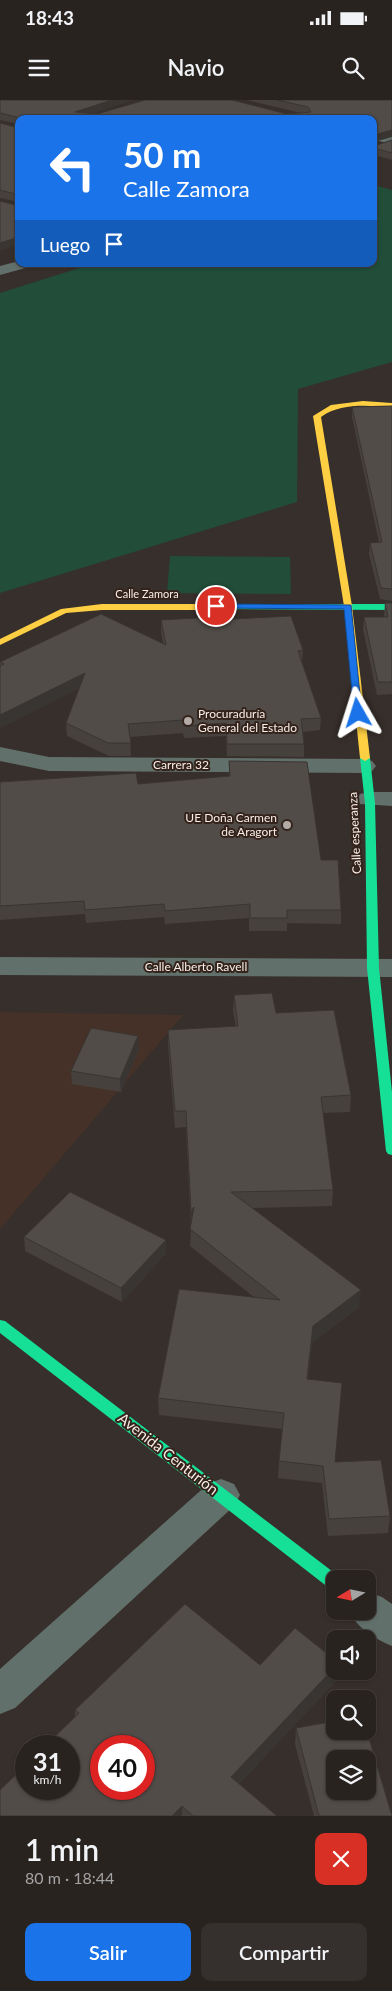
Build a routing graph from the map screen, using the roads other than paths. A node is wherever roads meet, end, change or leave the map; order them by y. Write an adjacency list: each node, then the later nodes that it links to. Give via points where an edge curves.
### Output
1 (392, 131): 2 (street)
2 (377, 138)
3 (377, 139): 4 (street)
4 (392, 141)
5 (14, 259): 6 (street)
6 (0, 271)
7 (392, 405): 8 (street, Calle esperanza, via 331,406 321,410 317,416)
8 (348, 606): 9 (street, Calle Zamora); 10 (street, Calle Zamora, via 102,607 64,611); 12 (street, Calle esperanza)
9 (392, 607)
10 (0, 642)
11 (0, 754): 12 (street, Carrera 32, via 49,764)
12 (364, 766): 13 (street, Calle esperanza)
13 (380, 799): 15 (street, Calle esperanza)
14 (0, 966): 15 (street, Calle Alberto Ravell)
15 (382, 968): 16 (street, Calle esperanza)
16 (392, 1151)
17 (0, 1325): 18 (street, Avenida Centurión)
18 (221, 1495): 19 (street, Avenida Centurión); 22 (street)
19 (326, 1576)
20 (376, 1615): 21 (street)
21 (392, 1628)
22 (0, 1695)

